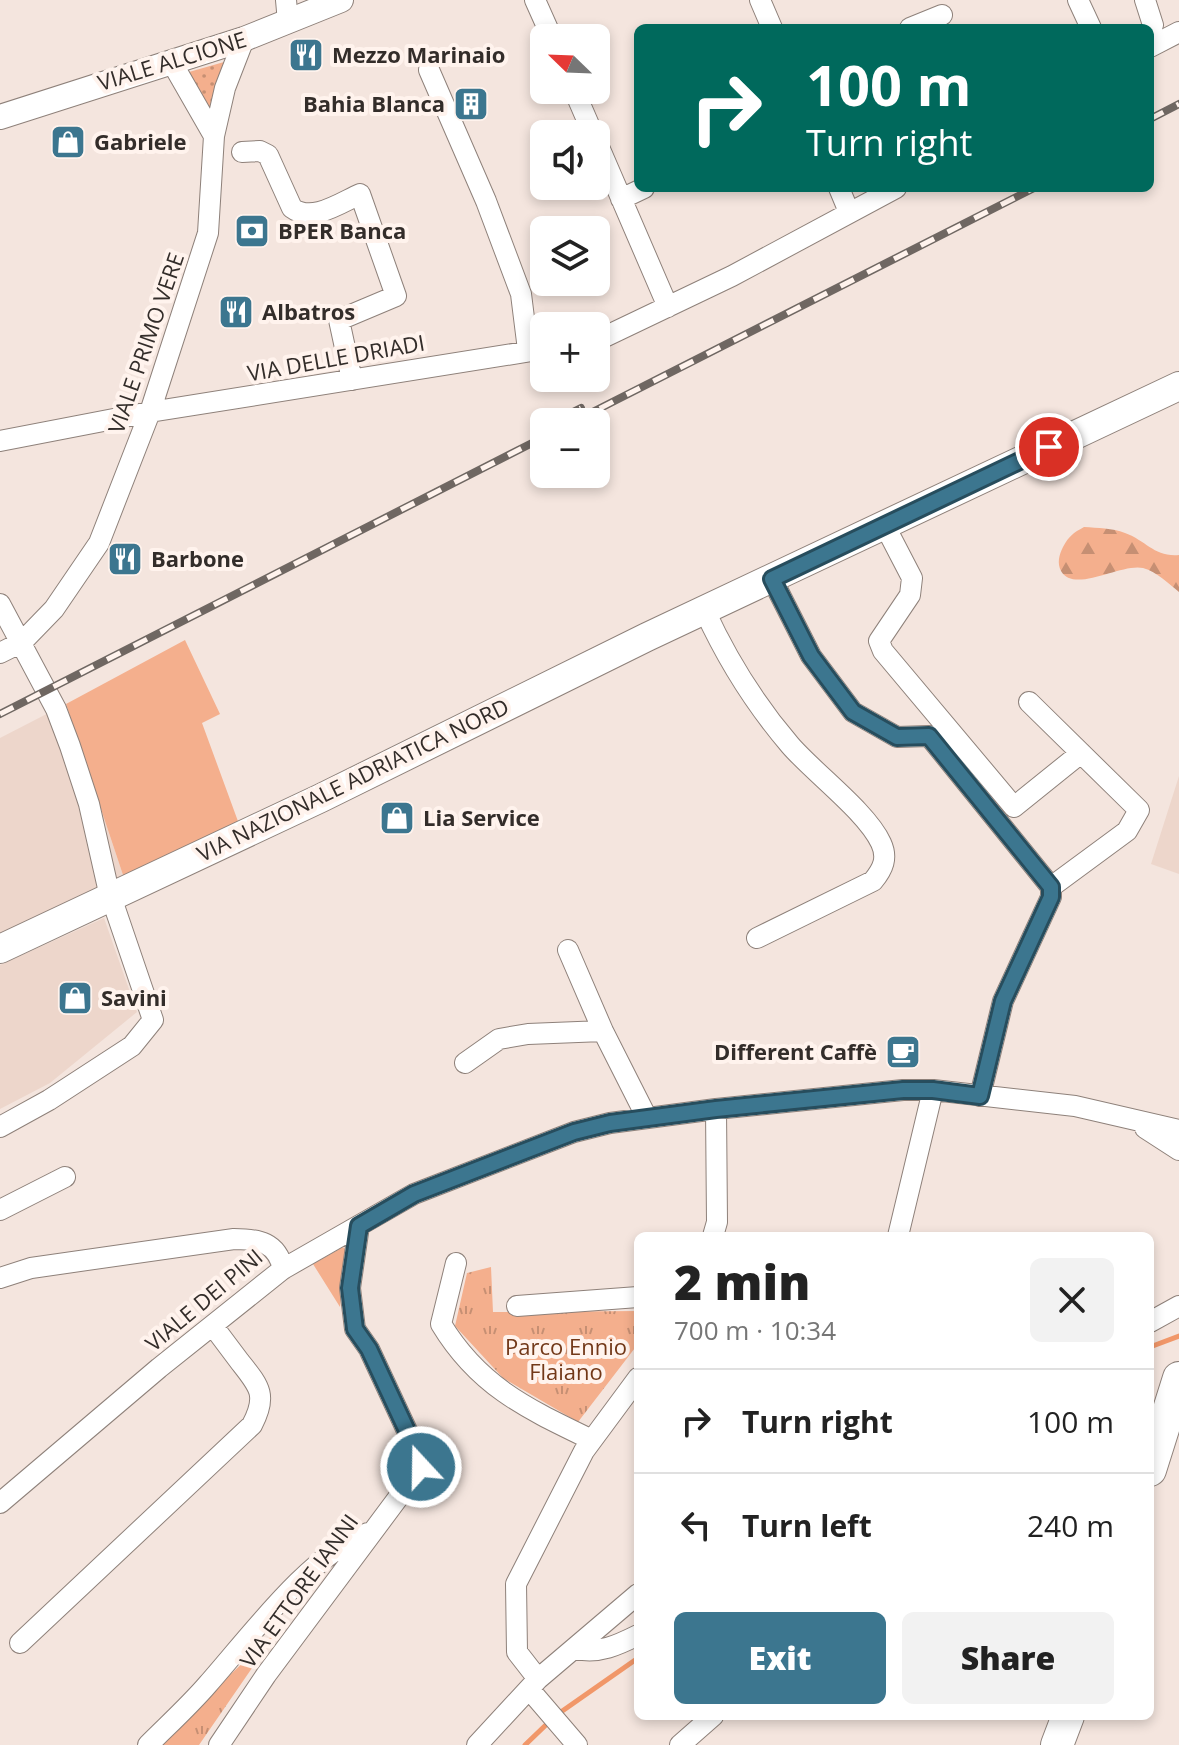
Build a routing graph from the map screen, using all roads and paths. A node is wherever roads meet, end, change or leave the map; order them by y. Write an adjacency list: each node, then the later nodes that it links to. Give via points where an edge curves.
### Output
1 (341, 0): 6 (street, VIALE ALCIONE)
2 (535, 0): 8 (street)
3 (760, 0): 9 (street)
4 (1078, 0): 11 (street)
5 (1145, 0): 12 (street)
6 (287, 11): 14 (street, VIALE ALCIONE)
7 (942, 15): 10 (street)
8 (546, 24)
9 (770, 24)
10 (920, 24)
11 (1089, 24)
12 (1153, 24)
13 (1179, 32): 15 (street)
14 (244, 39): 16 (street, VIALE ALCIONE); 19 (street, VIALE PRIMO VERE)
15 (1154, 45)
16 (171, 61): 18 (street, VIALE ALCIONE); 19 (street)
17 (429, 70): 28 (street, VIA DELLE DRIADI, via 486,201)
18 (0, 117)
19 (214, 136): 33 (street, VIALE PRIMO VERE, via 208,233)
20 (242, 152): 31 (street, via 268,155 299,213 318,212 360,194 396,296 339,320)
21 (610, 173): 25 (street)
22 (636, 192): 25 (street)
23 (841, 192): 26 (street)
24 (888, 192): 26 (street)
25 (621, 199): 27 (street)
26 (849, 212): 27 (street)
27 (668, 307): 29 (street)
28 (530, 328)
29 (610, 334)
30 (530, 351): 31 (street, VIA DELLE DRIADI)
31 (352, 380): 33 (street, VIA DELLE DRIADI)
32 (1179, 386): 35 (main road, VIA NAZIONALE ADRIATICA NORD)
33 (150, 412): 34 (street, VIA DELLE DRIADI); 39 (street, VIALE PRIMO VERE, via 99,543 54,609)
34 (0, 441)
35 (885, 526): 36 (main road, VIA NAZIONALE ADRIATICA NORD); 42 (street, via 912,578 910,595 879,641 883,651 1014,807)
36 (772, 579): 38 (main road, VIA NAZIONALE ADRIATICA NORD); 43 (street, via 811,656 853,712 897,737 929,736)
37 (0, 604): 39 (street)
38 (705, 611): 44 (main road, VIA NAZIONALE ADRIATICA NORD); 45 (street, via 736,672 790,745 880,838 885,852 873,881)
39 (22, 642): 40 (street, VIALE PRIMO VERE); 44 (street, via 56,709 89,804)
40 (0, 653)
41 (1029, 702): 42 (street)
42 (1081, 753): 43 (street, via 1139,810 1127,831)
43 (1051, 887): 51 (street, via 1003,1001)
44 (111, 896): 46 (main road, VIA NAZIONALE ADRIATICA NORD); 55 (street, via 153,1020 132,1046)
45 (757, 938)
46 (0, 949)
47 (568, 950): 48 (street)
48 (603, 1031): 49 (street, via 499,1039); 53 (street)
49 (465, 1063)
50 (933, 1090): 51 (street); 52 (street); 62 (street)
51 (980, 1096): 54 (street, via 1075,1106)
52 (716, 1109): 53 (street); 61 (street)
53 (647, 1118): 60 (street, via 564,1135 414,1194)
54 (1135, 1121): 56 (street); 57 (street)
55 (0, 1127)
56 (1179, 1130)
57 (1179, 1150)
58 (65, 1177): 59 (street)
59 (0, 1210)
60 (359, 1226): 64 (street); 76 (street, VIA ETTORE IANNI, via 350,1288 355,1329 422,1463)
61 (714, 1232)
62 (899, 1232)
63 (456, 1263): 73 (street, via 441,1324 458,1352 497,1388)
64 (283, 1269): 65 (street, VIALE DEI PINI, via 273,1248 234,1239 31,1268); 70 (street, VIALE DEI PINI)
65 (0, 1278)
66 (634, 1297): 67 (street)
67 (517, 1306)
68 (1179, 1306): 69 (street)
69 (1154, 1320)
70 (213, 1326): 75 (street, VIALE DEI PINI); 79 (street, via 257,1382 262,1397 252,1425)
71 (1179, 1378): 74 (main road)
72 (634, 1383): 73 (street)
73 (592, 1440): 81 (street, via 516,1584 517,1652)
74 (1154, 1457)
75 (0, 1503)
76 (371, 1533): 84 (street, via 338,1547 280,1601); 85 (street, VIA ETTORE IANNI)
77 (634, 1598): 80 (street)
78 (634, 1637): 80 (street, via 592,1652)
79 (20, 1643)
80 (577, 1649): 81 (street)
81 (534, 1684): 86 (street); 87 (street)
82 (708, 1720): 88 (street)
83 (1066, 1720): 89 (main road)
84 (148, 1745)
85 (219, 1745)
86 (477, 1745)
87 (577, 1745)
88 (680, 1745)
89 (1057, 1745)

